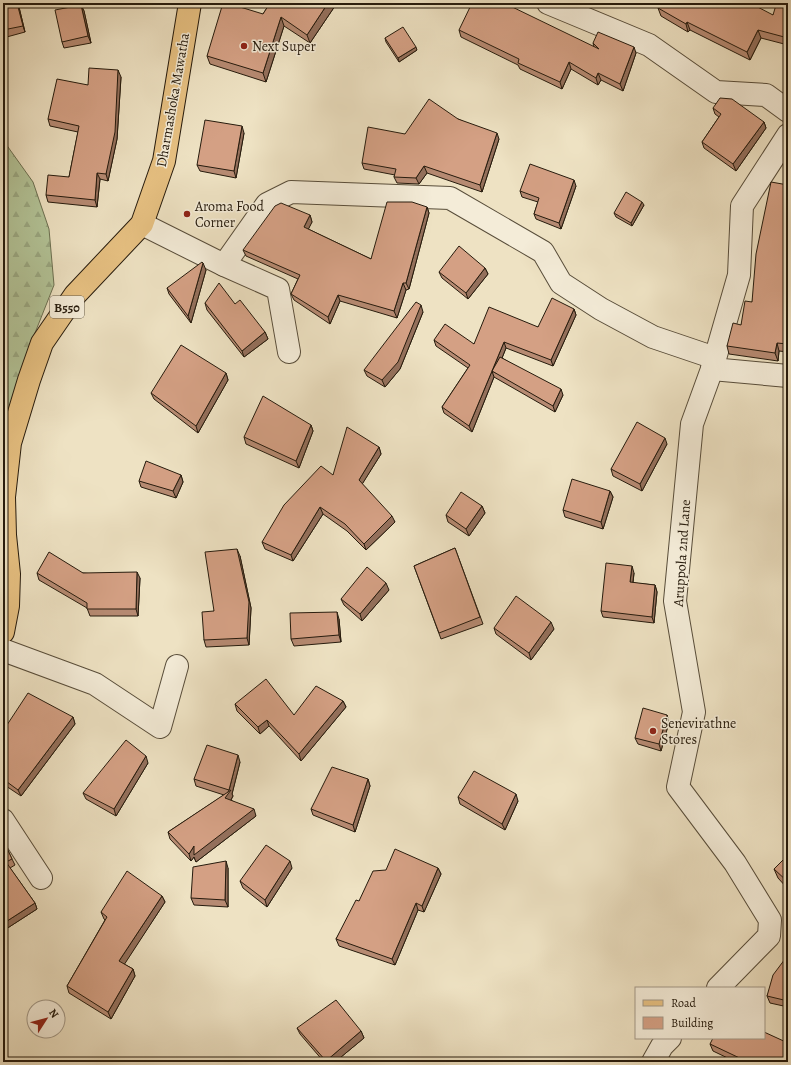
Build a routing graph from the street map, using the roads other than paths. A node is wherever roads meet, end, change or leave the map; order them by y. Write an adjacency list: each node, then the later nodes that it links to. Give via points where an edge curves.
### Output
1 (190, 3): 5 (main road, Dharmashoka Mawatha / B550, via 164,161)
2 (548, 3): 3 (street, via 649,45 716,92 766,95)
3 (788, 111)
4 (788, 135): 8 (street, Aruppola 2nd Lane, via 742,206 739,275)
5 (142, 224): 6 (street); 10 (main road, Dharmashoka Mawatha / B550, via 75,295 42,343 29,380 10,443 4,497 9,574 8,606)
6 (224, 265): 7 (street, via 278,289); 8 (street, via 268,204 291,192 450,198 543,252 561,283 601,309 653,337)
7 (289, 352)
8 (713, 363): 9 (street); 15 (street, Aruppola 2nd Lane, via 692,424 675,601 694,712 678,787 734,863 770,920 769,936)
9 (788, 376)
10 (3, 632)
11 (3, 650): 12 (street, via 95,684 160,727)
12 (177, 666)
13 (3, 820): 14 (street)
14 (41, 878)
15 (719, 987)
16 (669, 1039): 17 (street)
17 (653, 1062)

